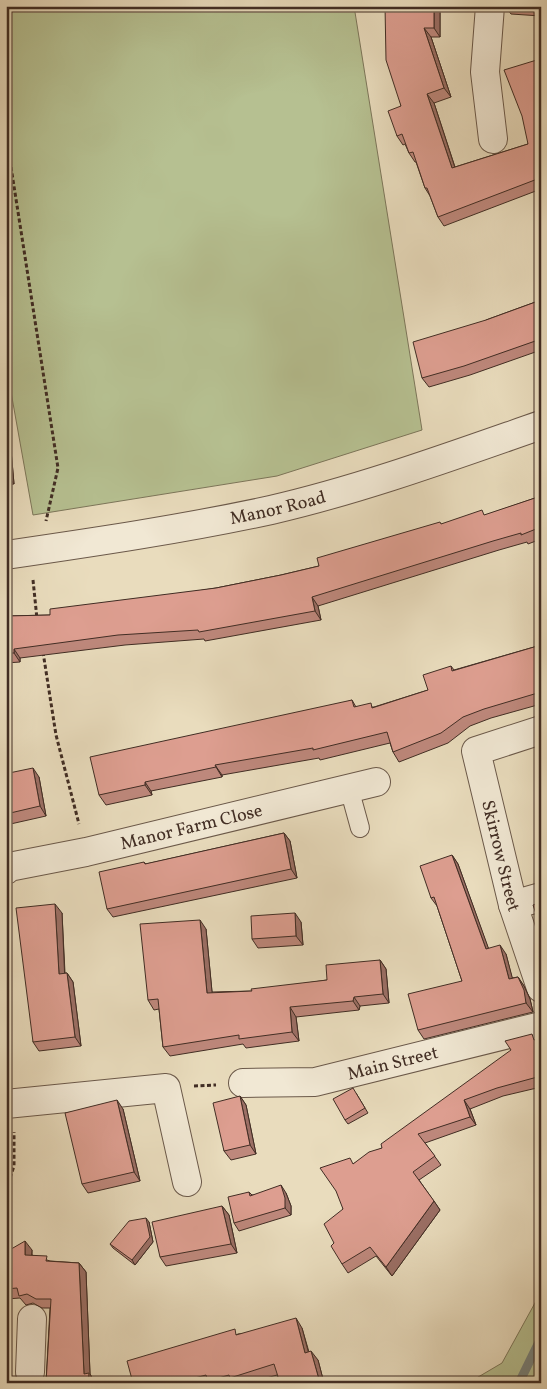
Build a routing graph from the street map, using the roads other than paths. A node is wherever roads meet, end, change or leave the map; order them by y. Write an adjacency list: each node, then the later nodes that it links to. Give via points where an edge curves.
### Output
1 (490, 6): 2 (street, via 485,72)
2 (492, 139)
3 (541, 425): 4 (street, Manor Road, via 369,483 272,510 173,530)
4 (6, 555)
5 (541, 730): 11 (street, Skirrow Street, via 476,751)
6 (376, 782): 7 (street, Manor Farm Close)
7 (349, 788): 8 (lane); 9 (street, Manor Farm Close)
8 (360, 828)
9 (6, 870)
10 (541, 897): 11 (street)
11 (513, 905): 12 (street, Skirrow Street)
12 (541, 988)
13 (541, 1026): 14 (street, Main Street, via 315,1082)
14 (243, 1083)
15 (10, 1104): 16 (street, via 166,1088)
16 (186, 1182)
17 (32, 1319): 18 (street)
18 (23, 1373)

